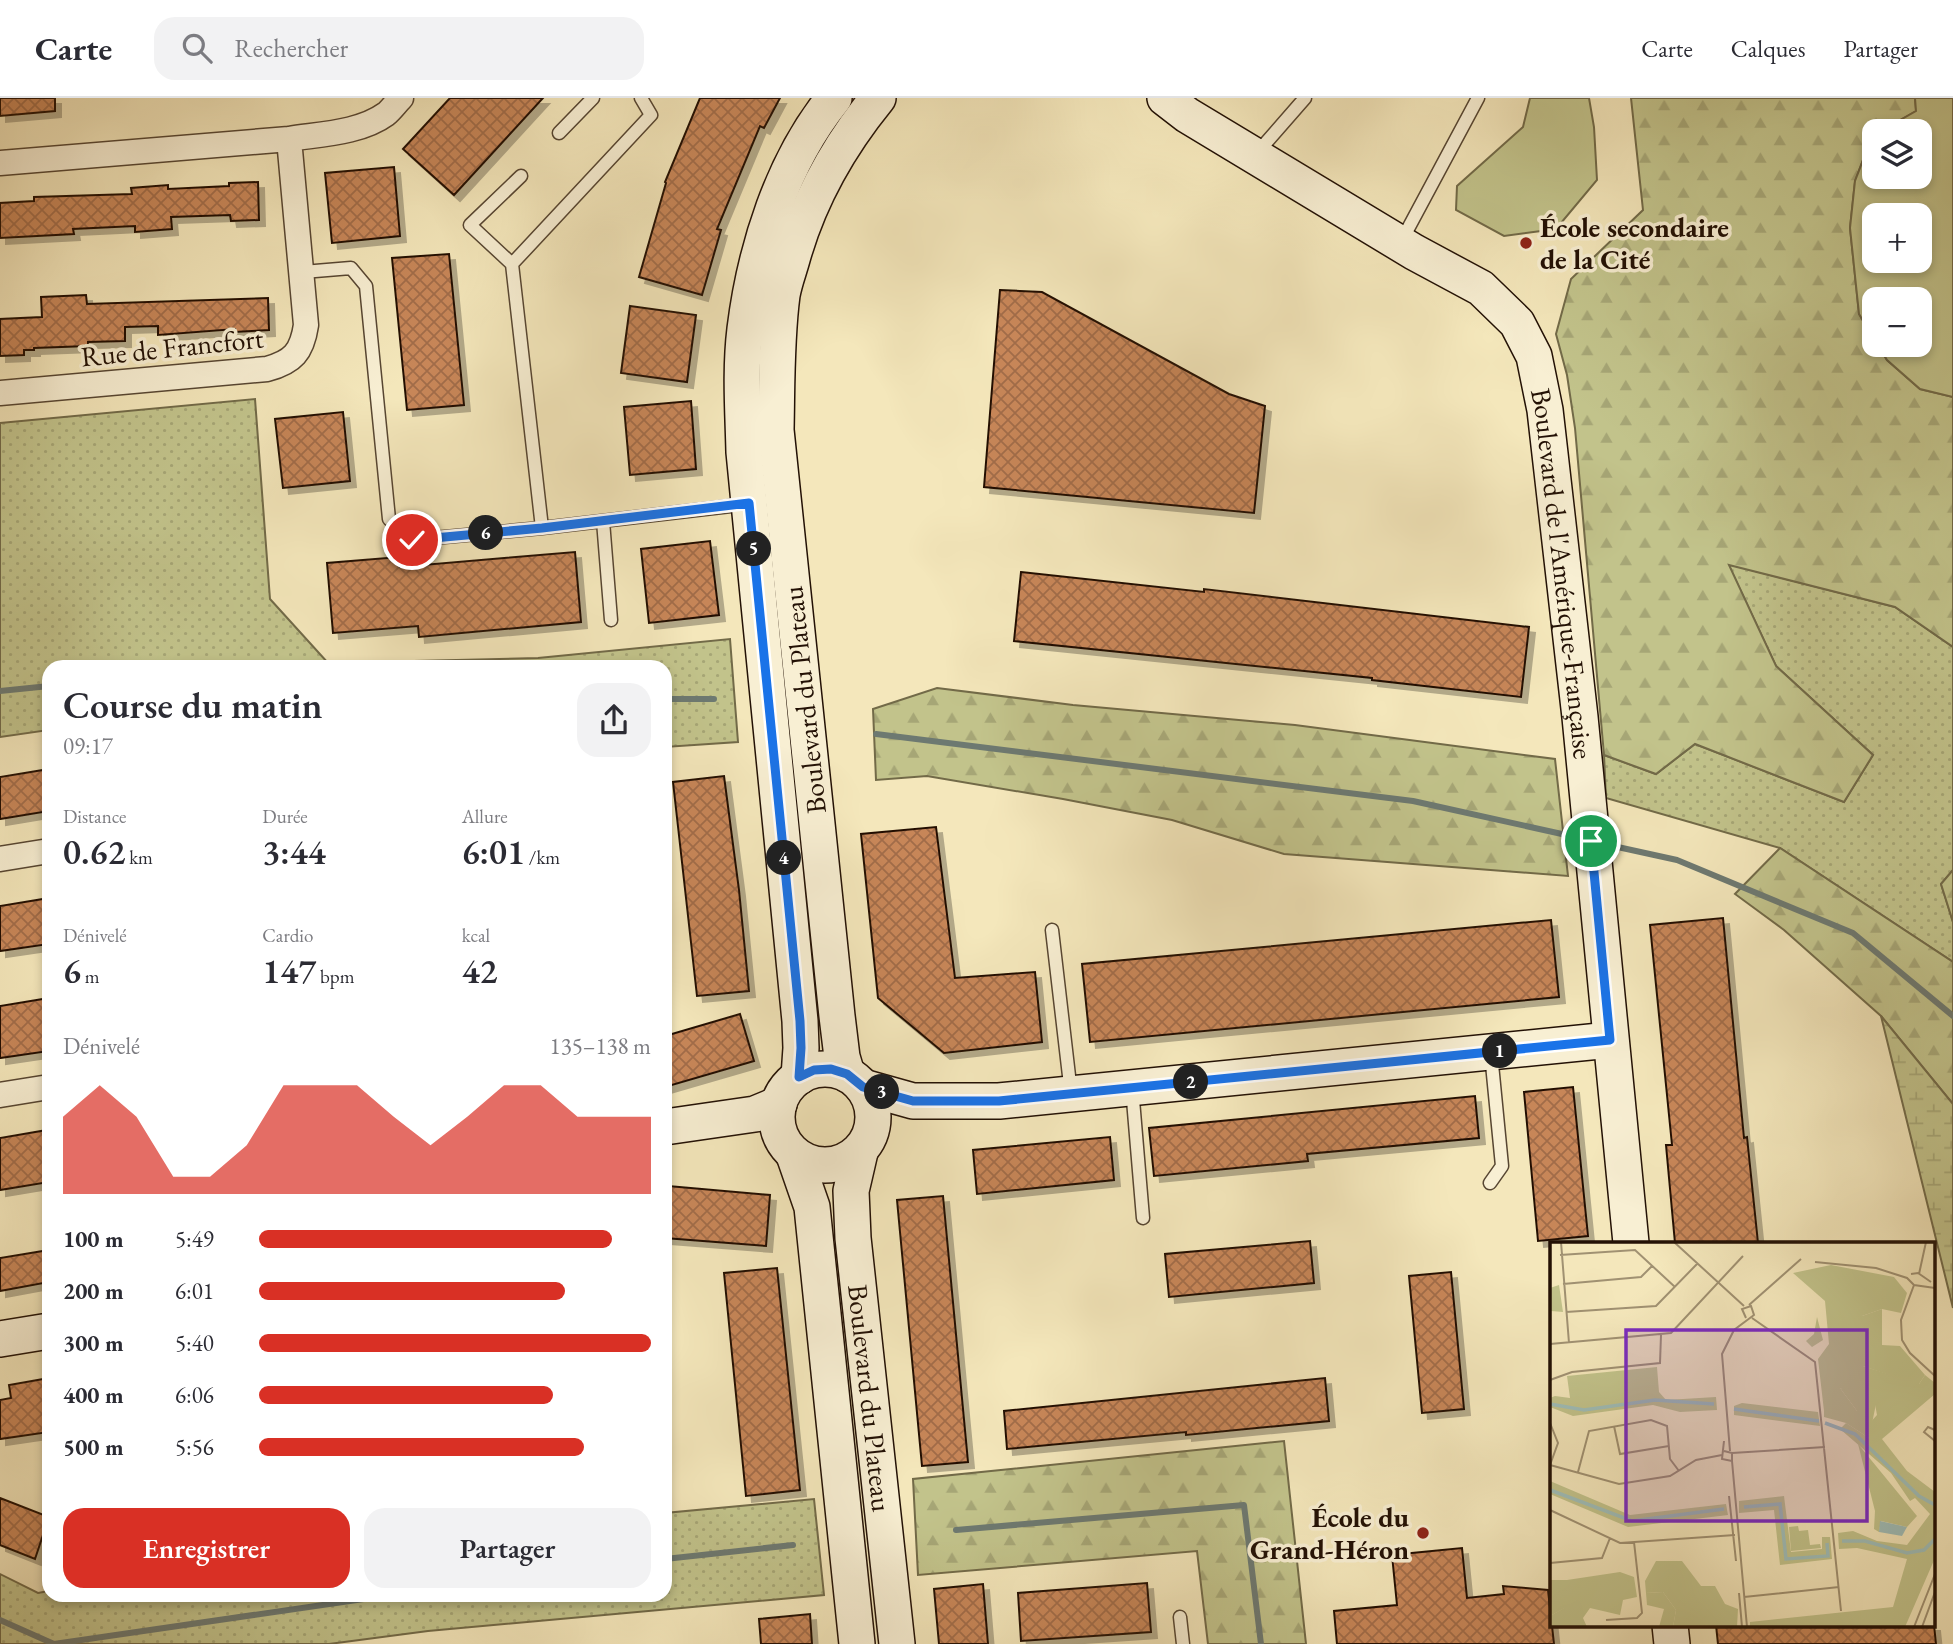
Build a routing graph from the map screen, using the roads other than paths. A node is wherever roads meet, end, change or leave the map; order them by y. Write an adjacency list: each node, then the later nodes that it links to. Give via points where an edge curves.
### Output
1 (401, 98): 10 (street, via 366,124)
2 (593, 98): 9 (lane)
3 (641, 98): 15 (lane, via 651,115)
4 (834, 98): 18 (main road, Boulevard du Plateau, via 782,185 756,273 742,374)
5 (878, 98): 27 (main road, Boulevard du Plateau, via 852,131 803,221 783,292 777,352 776,430 835,998 842,1057)
6 (1166, 98): 11 (main road, Boulevard de l'Amérique-Française)
7 (1305, 98): 11 (lane)
8 (1478, 98): 14 (lane)
9 (559, 133)
10 (289, 139): 12 (street); 16 (street, Rue de Francfort)
11 (1255, 156): 14 (main road, Boulevard de l'Amérique-Française)
12 (0, 163)
13 (522, 176): 15 (lane, via 470,225)
14 (1400, 243): 25 (main road, Boulevard de l'Amérique-Française, via 1481,288 1517,323 1537,368 1584,754)
15 (512, 264): 20 (lane)
16 (303, 272): 17 (street, Rue de Francfort, via 303,343 282,365); 20 (lane, via 351,268 366,286 389,519 412,540)
17 (0, 393)
18 (749, 503): 19 (lane); 30 (main road, Boulevard du Plateau, via 800,1021 801,1048)
19 (603, 521): 20 (lane); 21 (lane)
20 (542, 528)
21 (611, 620)
22 (42, 852): 23 (street)
23 (0, 859)
24 (1052, 930): 31 (lane)
25 (1610, 1040): 26 (main road); 40 (main road, Boulevard de l'Amérique-Française)
26 (1490, 1052): 29 (main road); 38 (lane, via 1502,1166)
27 (855, 1080): 30 (main road, via 831,1069 814,1070); 33 (main road, via 913,1101); 36 (main road, via 872,1103 874,1120)
28 (42, 1088): 32 (street)
29 (1132, 1088): 31 (main road); 39 (lane)
30 (789, 1090): 34 (main road, via 755,1114); 37 (main road, via 778,1127)
31 (1071, 1094): 33 (main road)
32 (0, 1095)
33 (999, 1101): 36 (main road, via 915,1120)
34 (672, 1126)
35 (672, 1139): 37 (main road, via 746,1135)
36 (865, 1145): 37 (main road, via 845,1162 827,1166 810,1163); 46 (main road, Boulevard du Plateau, via 851,1191 853,1238)
37 (788, 1146): 45 (main road, Boulevard du Plateau, via 813,1207)
38 (1490, 1182)
39 (1143, 1218)
40 (1631, 1242)
41 (42, 1332): 42 (main road)
42 (0, 1339)
43 (1180, 1616): 47 (lane)
44 (1670, 1626): 48 (main road)
45 (857, 1644)
46 (897, 1644)
47 (1183, 1644)
48 (1672, 1644)

